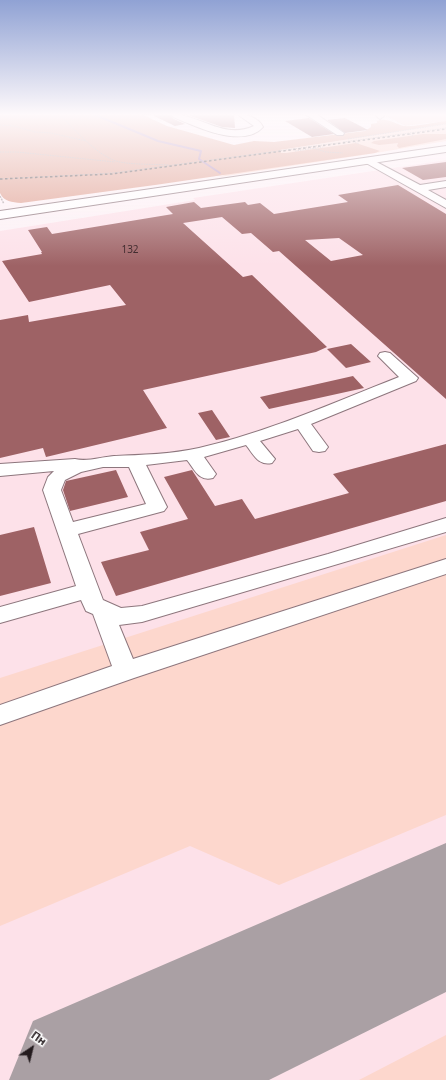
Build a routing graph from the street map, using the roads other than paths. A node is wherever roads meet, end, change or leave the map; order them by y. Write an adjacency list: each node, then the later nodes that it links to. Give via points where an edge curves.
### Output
1 (352, 164): 6 (main road)
2 (374, 164): 4 (street)
3 (446, 184): 4 (street)
4 (418, 188): 5 (street)
5 (446, 205)
6 (0, 215)
7 (385, 356): 8 (street, via 410,378)
8 (301, 422): 9 (street); 10 (street)
9 (250, 439): 11 (street); 12 (street)
10 (319, 447)
11 (192, 454): 13 (street); 16 (street)
12 (266, 459)
13 (135, 461): 14 (street); 18 (street, via 157,507)
14 (103, 462): 15 (street); 18 (street, via 76,467 57,477 52,490)
15 (0, 470)
16 (208, 474)
17 (446, 525): 21 (street, via 142,614 119,617)
18 (67, 530): 20 (street)
19 (446, 566): 23 (street)
20 (89, 590): 21 (street, via 94,605); 22 (street)
21 (102, 609): 23 (street)
22 (0, 615)
23 (126, 671): 24 (street)
24 (0, 716)

